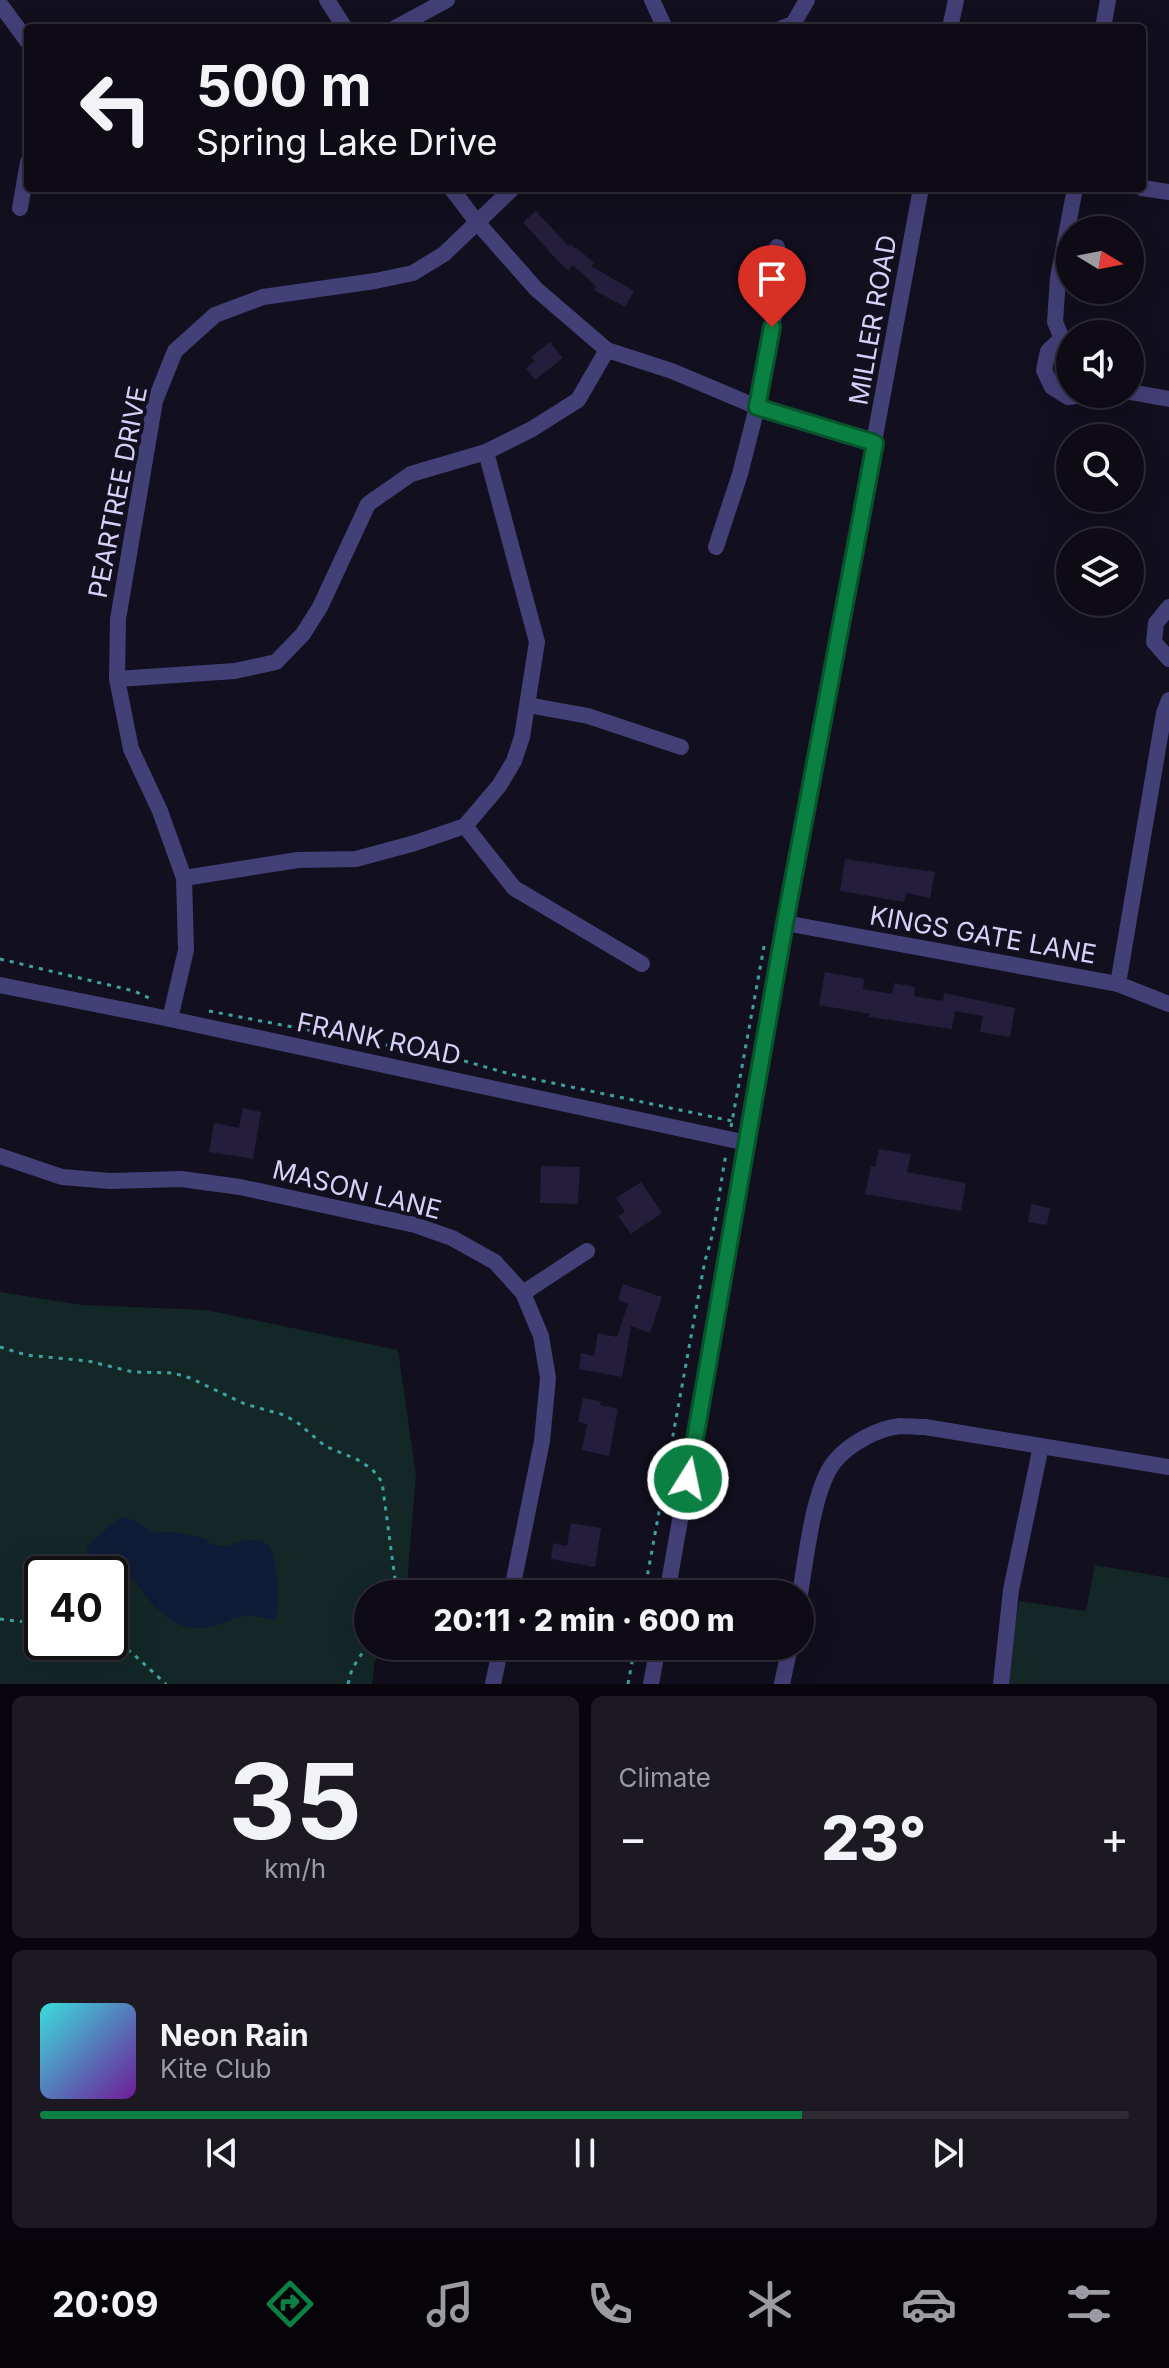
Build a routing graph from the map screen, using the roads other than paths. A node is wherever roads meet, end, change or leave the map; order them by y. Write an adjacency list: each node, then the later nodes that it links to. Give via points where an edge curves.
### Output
1 (327, 0): 8 (street)
2 (447, 0): 9 (street)
3 (652, 0): 10 (street)
4 (807, 0): 11 (street)
5 (956, 0): 12 (street)
6 (1108, 0): 13 (street)
7 (0, 4): 14 (street)
8 (342, 24)
9 (402, 24)
10 (663, 24)
11 (793, 24)
12 (951, 24)
13 (1104, 24)
14 (24, 37)
15 (24, 185): 22 (street)
16 (1146, 189): 21 (street)
17 (454, 192): 23 (street)
18 (509, 192): 23 (street, PEARTREE DRIVE)
19 (920, 192): 32 (street, MILLER ROAD)
20 (1074, 192): 25 (street, via 1058,278)
21 (1169, 192)
22 (20, 208)
23 (476, 221): 27 (street, via 536,289); 37 (street, PEARTREE DRIVE, via 444,254 413,273 263,297 215,315 175,351 155,401 118,619)
24 (777, 247): 31 (street, via 781,278)
25 (1056, 324)
26 (1056, 344): 28 (street, via 1048,351 1044,370)
27 (607, 350): 31 (street); 33 (street, via 578,400)
28 (1056, 390)
29 (1144, 395): 30 (street)
30 (1169, 399)
31 (757, 407): 32 (street); 34 (street)
32 (875, 443): 43 (street, MILLER ROAD)
33 (486, 452): 37 (street, via 411,474 368,504 320,607 276,662 235,671); 39 (street, via 537,642)
34 (716, 547)
35 (1169, 607): 36 (street, via 1156,623 1154,642)
36 (1169, 659)
37 (117, 679): 42 (street, PEARTREE DRIVE, via 131,749)
38 (1169, 700): 45 (street)
39 (528, 705): 40 (street, via 588,716); 41 (street, via 514,761)
40 (681, 747)
41 (465, 826): 42 (street, via 356,859 298,860); 44 (street, via 514,888)
42 (184, 878): 48 (street, PEARTREE DRIVE, via 186,950)
43 (785, 923): 45 (street, KINGS GATE LANE); 49 (street, MILLER ROAD)
44 (642, 964)
45 (1118, 984): 47 (street, KINGS GATE LANE)
46 (0, 985): 48 (street, FRANK ROAD)
47 (1169, 1004)
48 (172, 1012): 49 (street, FRANK ROAD)
49 (747, 1143): 56 (street, MILLER ROAD)
50 (0, 1156): 52 (street, MASON LANE, via 62,1177 181,1179 240,1187 415,1225 495,1262)
51 (587, 1251): 52 (street)
52 (523, 1293): 55 (street, MASON LANE, via 541,1336 548,1378 542,1441)
53 (1041, 1446): 54 (street); 57 (street, via 898,1426 853,1445 834,1461 823,1482); 64 (street, via 1011,1590)
54 (1169, 1467)
55 (514, 1580)
56 (669, 1580)
57 (802, 1580)
58 (498, 1660): 61 (street)
59 (655, 1660): 62 (street)
60 (787, 1660): 63 (street)
61 (493, 1684)
62 (651, 1684)
63 (782, 1684)
64 (1001, 1684)

